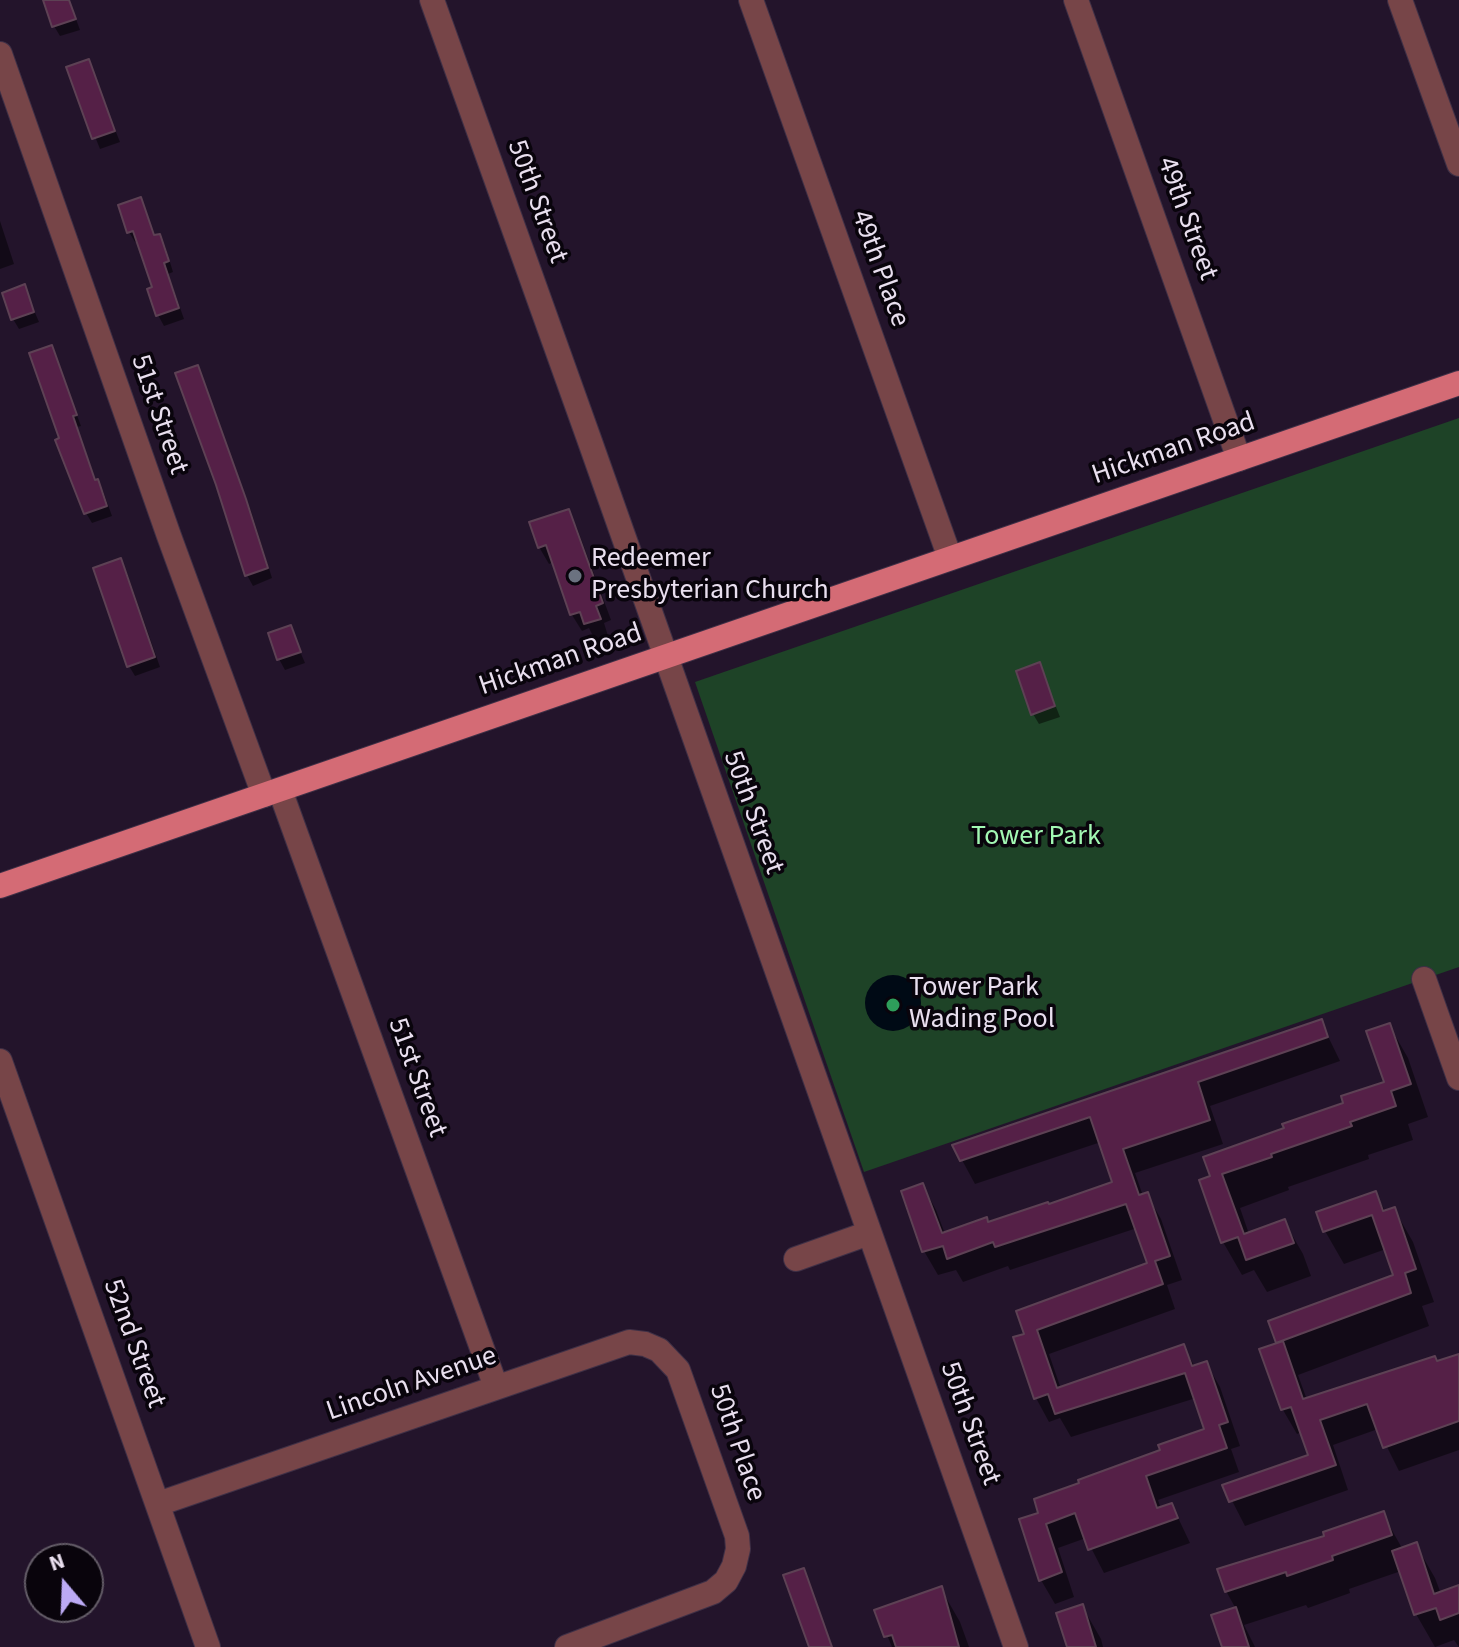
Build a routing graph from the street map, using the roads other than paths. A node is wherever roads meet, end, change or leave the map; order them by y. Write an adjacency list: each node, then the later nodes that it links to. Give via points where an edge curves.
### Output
1 (432, 0): 10 (street, 50th Street)
2 (751, 0): 9 (street, 49th Place)
3 (1076, 0): 8 (street, 49th Street)
4 (1400, 0): 6 (street)
5 (0, 54): 11 (street, 51st Street, via 164,521)
6 (1459, 164)
7 (1459, 383): 8 (main road, Hickman Road)
8 (1239, 459): 9 (main road, Hickman Road)
9 (950, 558): 10 (main road, Hickman Road)
10 (665, 657): 11 (main road, Hickman Road); 16 (street, 50th Street)
11 (272, 792): 12 (main road, Hickman Road); 19 (street, 51st Street)
12 (0, 886)
13 (1424, 979): 15 (street)
14 (0, 1061): 20 (street, 52nd Street)
15 (1459, 1078)
16 (869, 1233): 17 (street); 23 (street, 50th Street)
17 (796, 1259)
18 (678, 1370): 19 (street, Lincoln Avenue, via 659,1350 629,1342); 22 (street, 50th Place, via 737,1536 734,1566 713,1592)
19 (496, 1387): 20 (street, Lincoln Avenue)
20 (158, 1504): 21 (street, 52nd Street)
21 (208, 1647)
22 (567, 1647)
23 (1016, 1647)

